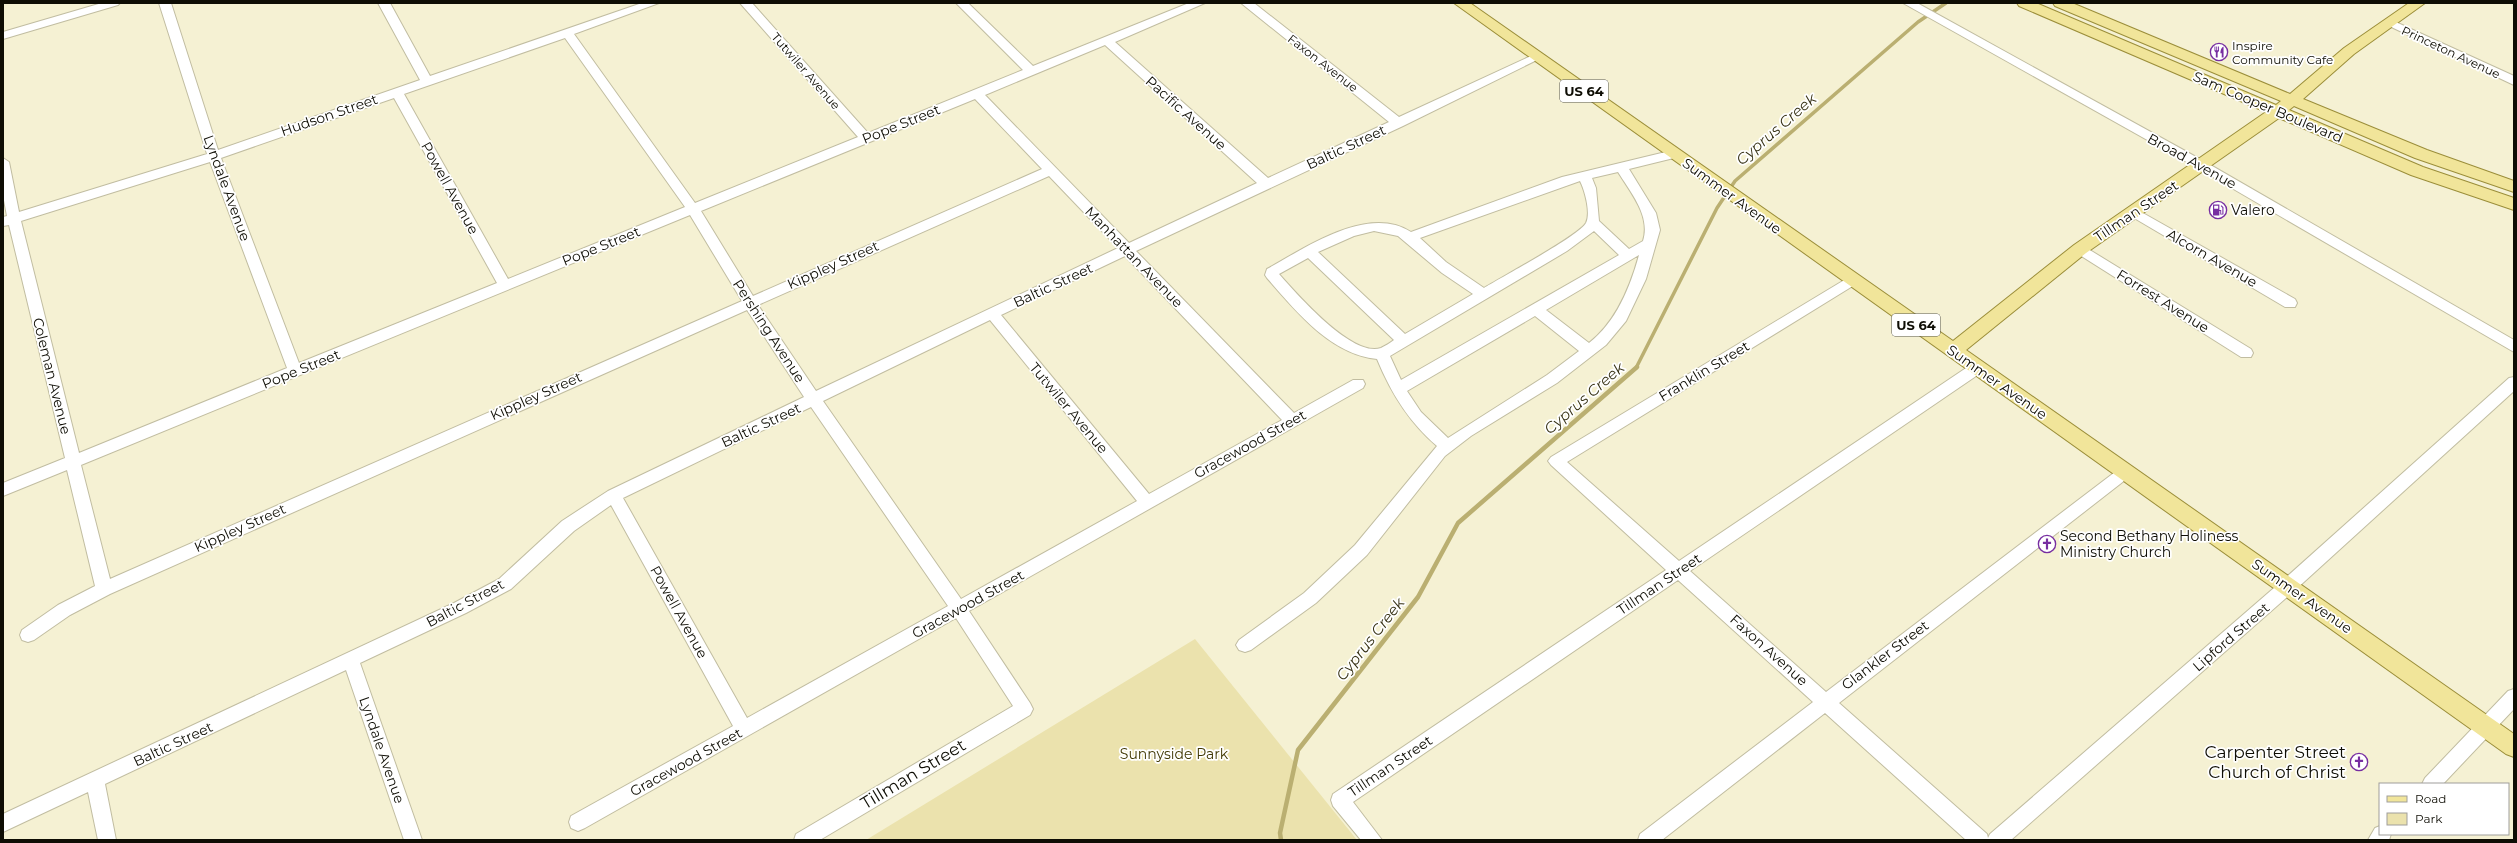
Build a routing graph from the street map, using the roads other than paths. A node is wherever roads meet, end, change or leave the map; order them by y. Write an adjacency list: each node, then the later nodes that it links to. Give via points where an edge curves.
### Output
1 (114, 3): 16 (street)
2 (165, 3): 29 (street, Lyndale Avenue)
3 (652, 3): 15 (street, Hudson Street)
4 (746, 3): 27 (street, Tutwiler Avenue)
5 (962, 3): 19 (street)
6 (1199, 3): 17 (street, Pope Street)
7 (1246, 3): 26 (street, Faxon Avenue)
8 (1461, 3): 18 (main road, Summer Avenue / US 64)
9 (1909, 3): 31 (street, Broad Avenue)
10 (2024, 3): 25 (main road, Sam Cooper Boulevard)
11 (2060, 3): 24 (main road, Sam Cooper Boulevard)
12 (2418, 3): 14 (main road, Tillman Street)
13 (387, 4): 20 (street)
14 (2389, 22): 21 (street, Princeton Avenue); 24 (main road, Tillman Street, via 2349,51)
15 (567, 33): 20 (street, Hudson Street); 38 (street, Pershing Avenue)
16 (3, 36)
17 (1107, 41): 19 (street, Pope Street); 35 (street, Pacific Avenue)
18 (1537, 57): 26 (street, Baltic Street); 28 (main road, Summer Avenue / US 64)
19 (1031, 71): 23 (street, Pope Street)
20 (427, 81): 22 (street, Hudson Street)
21 (2514, 81)
22 (396, 92): 29 (street, Hudson Street); 49 (street, Powell Avenue)
23 (976, 93): 27 (street, Pope Street); 33 (street, Manhattan Avenue)
24 (2292, 101): 25 (main road, Tillman Street); 36 (main road, Sam Cooper Boulevard, via 2421,154)
25 (2280, 111): 31 (main road, Tillman Street); 37 (main road, Sam Cooper Boulevard, via 2417,170)
26 (1399, 123): 35 (street, Baltic Street)
27 (865, 138): 38 (street, Pope Street)
28 (1674, 154): 32 (street); 48 (main road, Summer Avenue / US 64)
29 (214, 156): 40 (street, Hudson Street); 62 (street, Lyndale Avenue)
30 (3, 162): 40 (street, Coleman Avenue)
31 (2203, 166): 39 (main road, Tillman Street); 56 (street, Broad Avenue)
32 (1622, 167): 34 (street); 43 (street, via 1649,213 1653,230)
33 (1051, 170): 44 (street, Manhattan Avenue); 51 (street, Kippley Street)
34 (1584, 175): 41 (street, via 1590,188); 42 (street)
35 (1266, 184): 44 (street, Baltic Street)
36 (2514, 187)
37 (2514, 204)
38 (693, 209): 49 (street, Pope Street); 51 (street, Pershing Avenue)
39 (2134, 212): 45 (main road, Tillman Street); 52 (street, Alcorn Avenue)
40 (8, 220): 69 (street, Coleman Avenue)
41 (1593, 223): 47 (street); 50 (street, via 1562,248)
42 (1412, 236): 46 (street, via 1390,228 1373,227); 50 (street, via 1434,260)
43 (1650, 243): 47 (street); 58 (street, via 1639,279 1621,317)
44 (1128, 249): 54 (street, Baltic Street); 67 (street, Manhattan Avenue)
45 (2080, 249): 57 (main road, Tillman Street); 59 (street, Forrest Avenue)
46 (1309, 251): 55 (street); 60 (street, via 1272,272 1272,275 1297,302 1343,342 1359,350)
47 (1628, 256): 53 (street)
48 (1852, 281): 57 (main road, Summer Avenue / US 64); 70 (street, Franklin Street)
49 (505, 285): 62 (street, Pope Street)
50 (1483, 294): 55 (street)
51 (749, 302): 66 (street, Pershing Avenue); 77 (street, Kippley Street)
52 (2290, 303)
53 (1536, 309): 58 (street); 65 (street)
54 (992, 313): 66 (street, Baltic Street); 74 (street, Tutwiler Avenue)
55 (1403, 340): 60 (street)
56 (2514, 346)
57 (1953, 350): 61 (main road, Summer Avenue / US 64)
58 (1589, 351): 68 (street, via 1552,379)
59 (2246, 353)
60 (1382, 354): 65 (street)
61 (1977, 368): 71 (main road, Summer Avenue / US 64); 75 (street, Tillman Street)
62 (295, 371): 69 (street, Pope Street)
63 (2514, 382): 76 (street, Lipford Street)
64 (1358, 384): 67 (street, Gracewood Street)
65 (1398, 389): 68 (street, via 1425,429)
66 (814, 400): 73 (street, Baltic Street); 78 (street, Pershing Avenue)
67 (1292, 421): 74 (street, Gracewood Street)
68 (1447, 446): 80 (street, via 1427,467 1361,550 1310,598)
69 (73, 461): 72 (street, Pope Street); 77 (street, Coleman Avenue)
70 (1556, 461): 75 (street, Faxon Avenue)
71 (2124, 472): 76 (main road, Summer Avenue / US 64); 83 (street, Glankler Street)
72 (3, 490)
73 (614, 495): 81 (street, Baltic Street, via 568,526 504,584); 86 (street, Powell Avenue)
74 (1147, 502): 78 (street, Gracewood Street)
75 (1679, 570): 83 (street, Faxon Avenue); 95 (street, Tillman Street, via 1340,800)
76 (2288, 586): 85 (main road, Summer Avenue / US 64); 98 (street, Lipford Street)
77 (104, 589): 79 (street, Kippley Street, via 64,610)
78 (959, 609): 84 (street, Pershing Avenue); 86 (street, Gracewood Street)
79 (28, 635)
80 (1245, 645)
81 (351, 661): 88 (street, Baltic Street); 93 (street, Lyndale Avenue)
82 (2514, 697): 85 (street)
83 (1826, 700): 96 (street, Glankler Street); 97 (street, Faxon Avenue)
84 (1024, 708): 94 (street, Tillman Street)
85 (2486, 727): 87 (main road, Summer Avenue / US 64); 89 (street)
86 (744, 729): 90 (street, Gracewood Street)
87 (2514, 747)
88 (95, 780): 91 (street, Baltic Street); 92 (street)
89 (2432, 783)
90 (578, 822)
91 (3, 823)
92 (107, 840)
93 (413, 840)
94 (803, 840)
95 (1373, 840)
96 (1648, 840)
97 (1980, 840)
98 (1997, 840)

